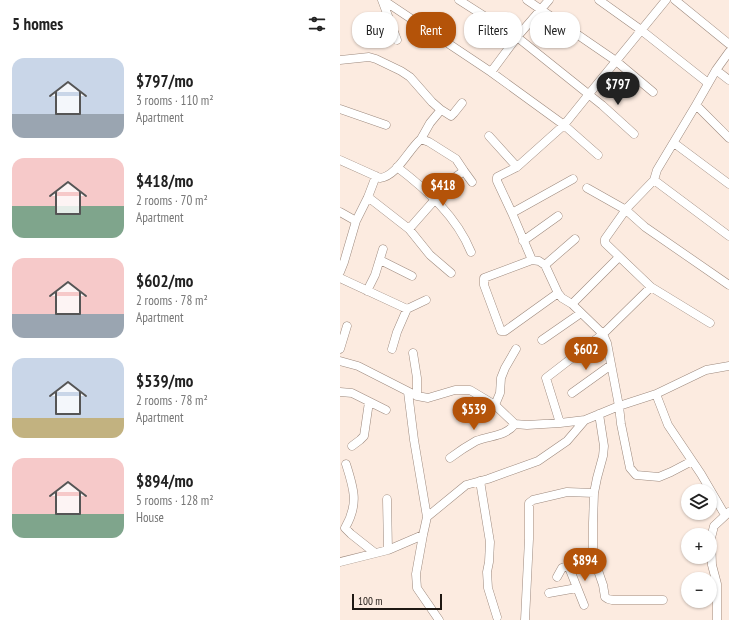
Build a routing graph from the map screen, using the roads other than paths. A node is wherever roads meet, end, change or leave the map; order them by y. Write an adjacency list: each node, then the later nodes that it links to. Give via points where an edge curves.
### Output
1 (382, 0): 9 (street); 20 (street)
2 (459, 0): 10 (street)
3 (527, 0): 8 (street)
4 (549, 0): 8 (street)
5 (599, 0): 11 (street)
6 (666, 0): 11 (street)
7 (674, 0): 14 (street)
8 (541, 10): 12 (street); 18 (street)
9 (386, 12)
10 (478, 12)
11 (641, 30): 18 (street); 22 (street)
12 (522, 31)
13 (522, 41): 24 (street)
14 (729, 44)
15 (509, 48): 20 (street)
16 (729, 52): 19 (street)
17 (340, 60): 28 (street, via 369,57 401,71)
18 (616, 61): 23 (street); 24 (street)
19 (716, 70): 21 (street); 22 (street)
20 (491, 72): 30 (street)
21 (729, 80)
22 (708, 84): 26 (street)
23 (653, 92)
24 (589, 94): 30 (street); 31 (street)
25 (462, 103): 28 (street, via 451,116)
26 (696, 105): 33 (street); 35 (street)
27 (340, 109): 29 (street)
28 (440, 109): 34 (street)
29 (386, 124)
30 (564, 125): 36 (street); 39 (street)
31 (634, 134)
32 (489, 136): 39 (street)
33 (729, 138)
34 (421, 139): 38 (street); 40 (street, via 456,159)
35 (674, 143): 43 (street, via 657,170); 45 (street)
36 (598, 155)
37 (340, 160): 41 (street)
38 (397, 167): 41 (street, via 385,177); 48 (street)
39 (517, 168): 51 (street, via 497,177)
40 (464, 171): 44 (street); 48 (street, via 454,178)
41 (376, 176): 47 (street)
42 (573, 179): 51 (street)
43 (654, 180): 49 (street); 55 (street)
44 (472, 182)
45 (729, 184)
46 (587, 188): 49 (street)
47 (368, 197): 53 (street); 54 (street)
48 (435, 200): 54 (street); 59 (street, via 459,229)
49 (626, 210): 60 (street, via 604,239); 68 (street, via 645,227)
50 (340, 212): 53 (street)
51 (512, 213): 57 (street)
52 (558, 216): 57 (street)
53 (356, 221): 64 (street)
54 (409, 229): 65 (street, via 430,255)
55 (729, 236)
56 (575, 239): 63 (street)
57 (523, 241): 62 (street)
58 (383, 249): 61 (street)
59 (471, 252)
60 (619, 257): 69 (street); 73 (street)
61 (380, 260): 66 (street); 70 (street)
62 (532, 260): 63 (street, via 539,260); 71 (street, via 484,278 484,285 501,330 505,331)
63 (545, 265): 71 (street)
64 (340, 272)
65 (451, 273)
66 (412, 276)
67 (340, 278): 70 (street)
68 (729, 285)
69 (651, 287): 76 (street); 78 (street)
70 (367, 291): 74 (street)
71 (558, 293): 73 (street)
72 (426, 300): 74 (street)
73 (572, 304): 75 (street)
74 (406, 309): 81 (street)
75 (581, 313): 78 (street); 79 (street)
76 (710, 323)
77 (347, 326): 80 (street)
78 (603, 334): 85 (street); 98 (street, via 546,378)
79 (542, 340)
80 (340, 349)
81 (392, 349)
82 (516, 349): 93 (street, via 501,378 500,393)
83 (413, 353): 91 (street)
84 (340, 361): 88 (street, via 358,366)
85 (611, 365): 89 (street); 94 (street)
86 (729, 366): 90 (street, via 706,370)
87 (340, 392): 92 (street, via 352,393)
88 (408, 392): 91 (street); 108 (street)
89 (572, 393)
90 (656, 394): 94 (street); 102 (street, via 668,425)
91 (417, 396): 93 (street, via 428,398 455,390 470,390)
92 (369, 402): 95 (street); 100 (street, via 364,436)
93 (495, 405): 99 (street)
94 (619, 406): 96 (street); 102 (street, via 630,468 636,475 659,477)
95 (386, 410)
96 (599, 414): 97 (street); 105 (street, via 604,446)
97 (585, 420): 98 (street); 104 (street, via 567,441 538,461)
98 (560, 423): 99 (street)
99 (515, 424): 101 (street, via 511,430 476,441)
100 (352, 446)
101 (450, 458)
102 (692, 461): 107 (street)
103 (346, 464): 109 (street, via 354,501 352,514)
104 (480, 481): 108 (street, via 466,485); 121 (street, via 490,542 486,572 488,588)
105 (594, 493): 113 (street); 123 (street, via 567,492 529,503)
106 (387, 500): 111 (street)
107 (727, 513): 124 (street, via 714,526 711,538 712,565 717,584)
108 (427, 517): 110 (street)
109 (343, 527): 112 (street)
110 (423, 536): 111 (street); 122 (street, via 416,588)
111 (388, 550): 112 (street)
112 (375, 553): 114 (street)
113 (593, 556): 115 (street); 119 (street, via 608,599)
114 (340, 562)
115 (568, 565): 116 (street, via 562,568); 117 (street)
116 (557, 577)
117 (577, 588): 118 (street); 120 (street)
118 (549, 593)
119 (663, 600)
120 (584, 605)
121 (497, 616)
122 (439, 620)
123 (525, 620)
124 (718, 620)

